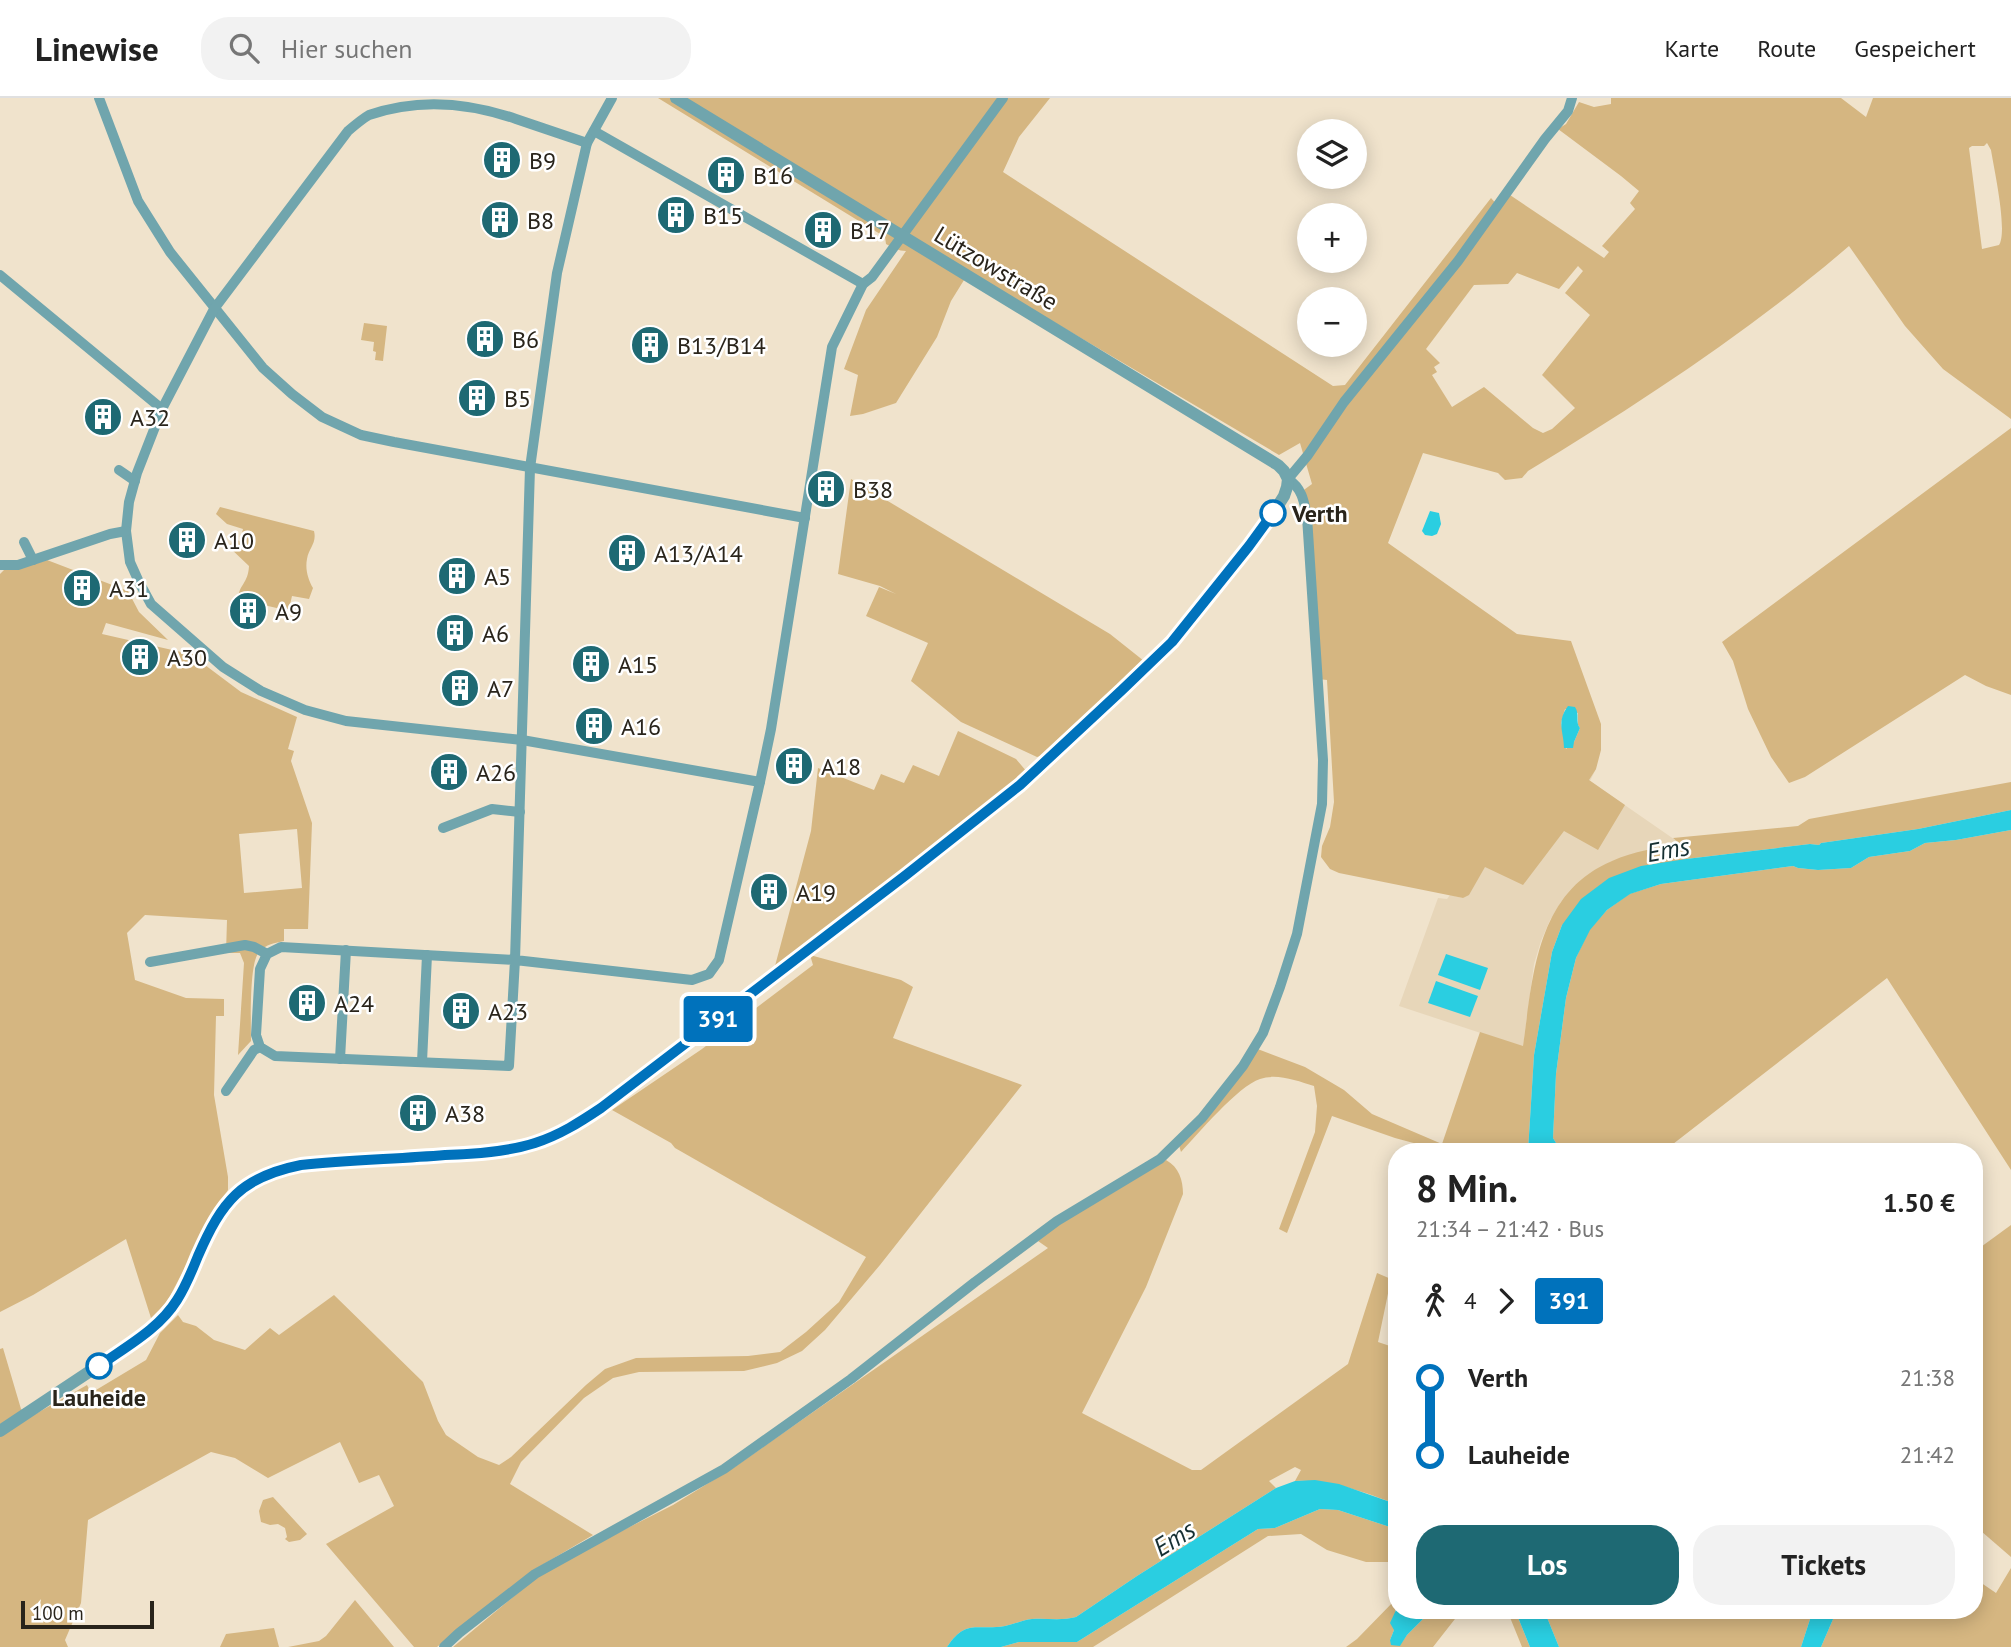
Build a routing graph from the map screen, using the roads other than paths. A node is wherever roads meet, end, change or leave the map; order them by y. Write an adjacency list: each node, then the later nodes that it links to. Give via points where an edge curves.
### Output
1 (99, 98): 11 (street, via 138,201)
2 (612, 98): 6 (street)
3 (676, 98): 8 (street, Lützowstraße)
4 (1003, 98): 8 (street)
5 (1572, 98): 15 (street, via 1568,111 1458,261)
6 (594, 131): 7 (street); 10 (street)
7 (587, 143): 11 (street, via 474,104 414,100 387,106 348,131); 13 (street, via 557,273)
8 (902, 235): 10 (street); 15 (street, Lützowstraße, via 1278,465)
9 (0, 275): 12 (street)
10 (863, 284): 17 (street, via 832,346)
11 (214, 309): 12 (street); 13 (street, via 263,368 323,417 361,435)
12 (162, 409): 16 (street)
13 (530, 468): 17 (street); 22 (street)
14 (119, 470): 16 (street)
15 (1288, 479): 35 (street, via 1272,515 1182,630 1040,767 580,1123 534,1144 499,1151 301,1165 279,1169 245,1185 223,1208 177,1300 158,1324); 36 (street, via 1301,492 1307,517 1324,760 1322,804 1293,947 1263,1033 1243,1066 1207,1112 1160,1159 1057,1221 851,1379 724,1469 535,1574)
16 (135, 481): 18 (street)
17 (805, 517): 23 (street)
18 (126, 531): 20 (street); 22 (street, via 130,562 151,604 223,667 261,691 346,721)
19 (24, 542): 20 (street)
20 (33, 560): 21 (street)
21 (0, 565)
22 (522, 740): 23 (street); 24 (street)
23 (761, 782): 29 (street, via 719,960 709,974 692,979)
24 (520, 812): 25 (street, via 492,809); 29 (street)
25 (443, 828)
26 (346, 950): 27 (street, via 281,947); 28 (street); 32 (street)
27 (267, 954): 30 (street, via 246,945); 31 (street, via 260,969 256,1035)
28 (427, 955): 29 (street); 33 (street)
29 (515, 960): 33 (street, via 509,1066)
30 (150, 962)
31 (260, 1047): 32 (street, via 275,1056); 34 (street)
32 (340, 1059): 33 (street)
33 (422, 1062)
34 (226, 1091)
35 (0, 1431)
36 (443, 1647)

